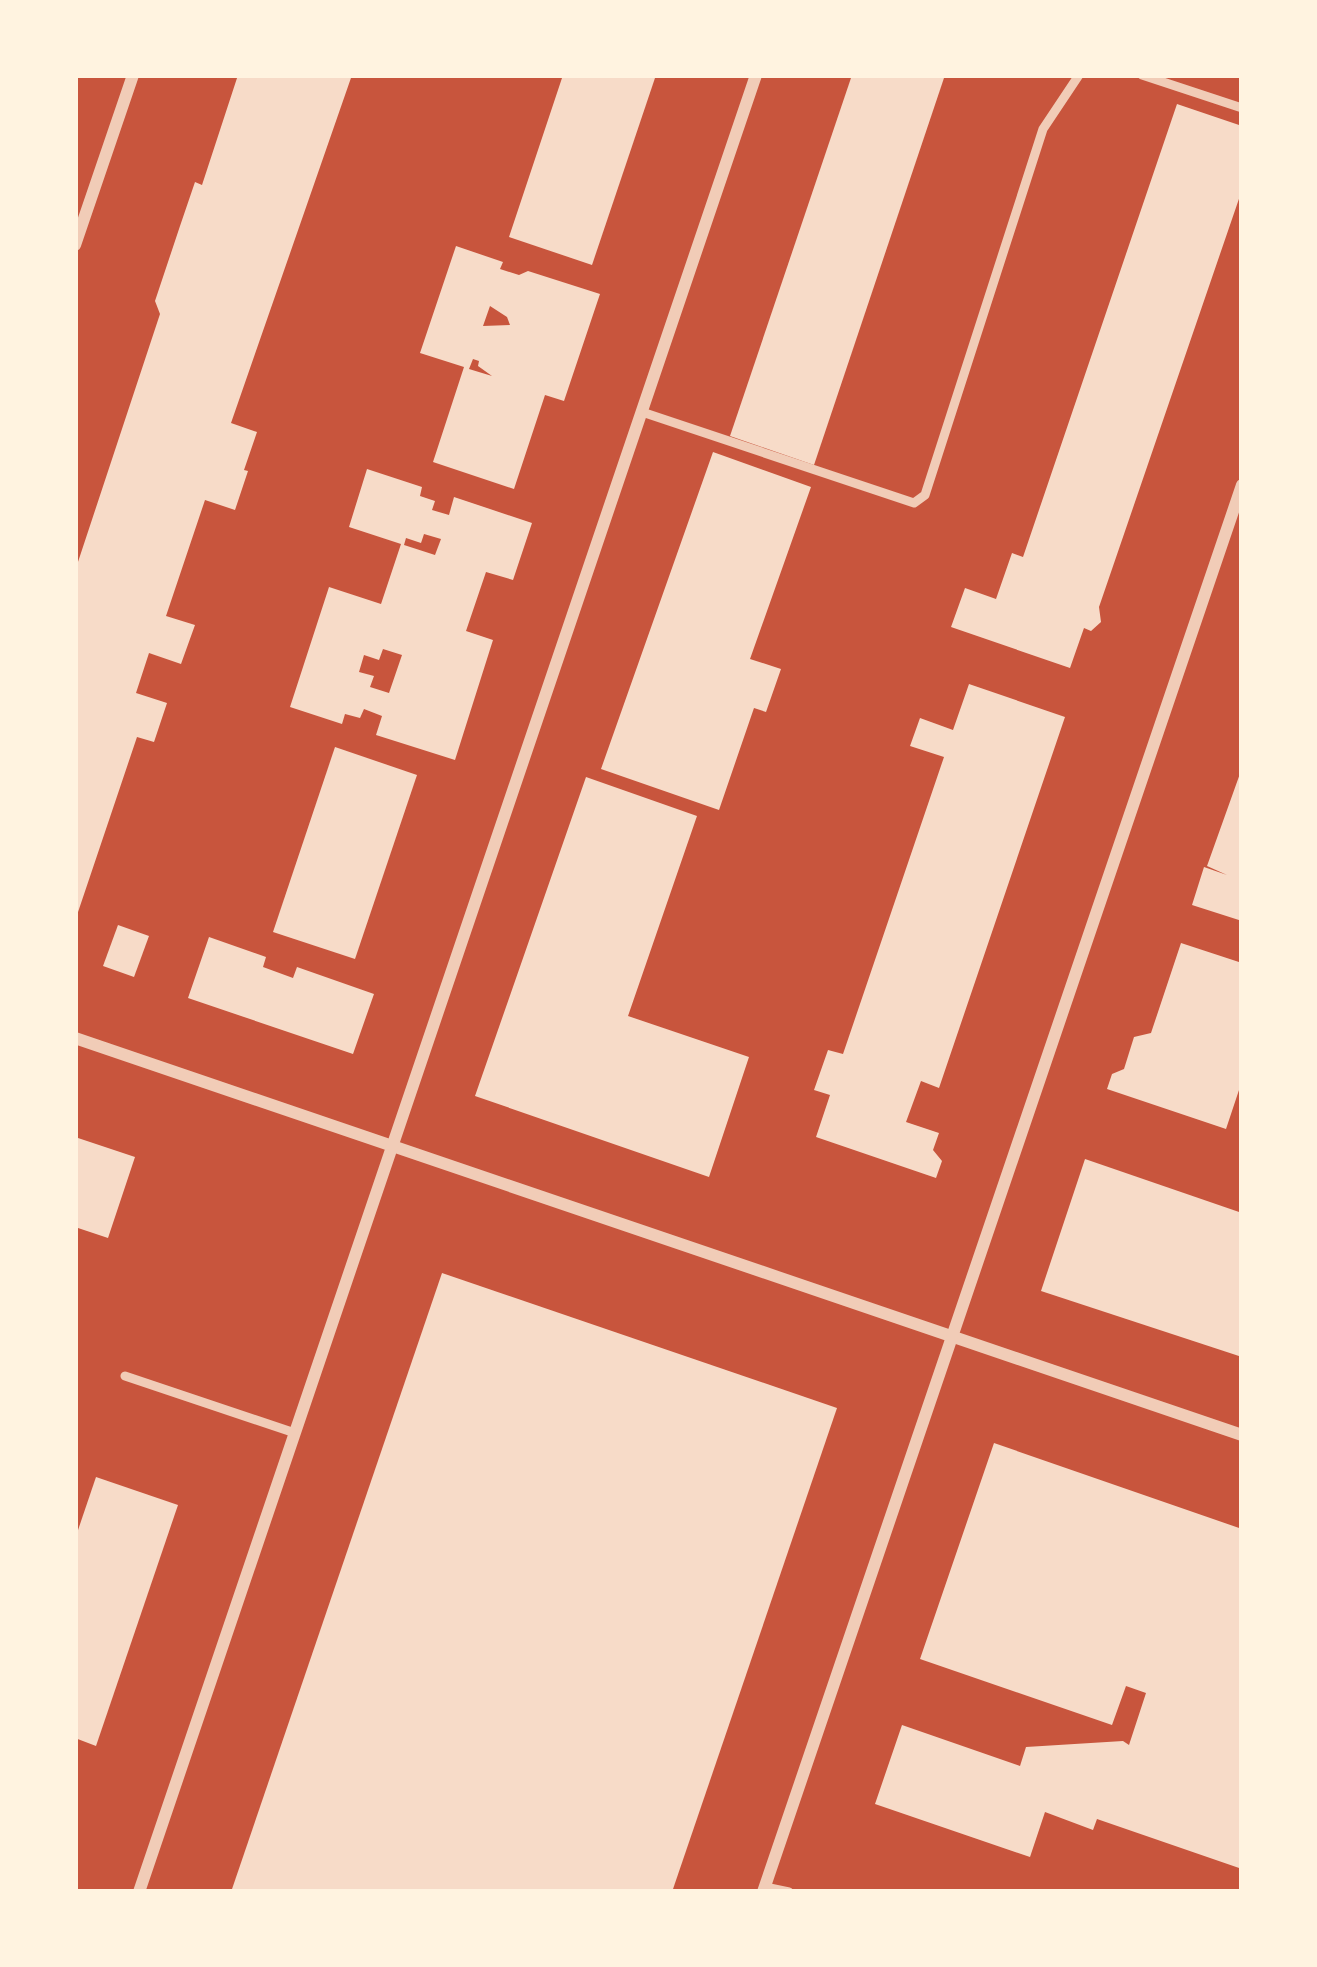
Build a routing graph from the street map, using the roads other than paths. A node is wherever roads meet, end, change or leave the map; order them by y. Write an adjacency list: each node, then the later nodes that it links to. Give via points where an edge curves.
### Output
1 (133, 75): 6 (street)
2 (756, 75): 7 (street)
3 (1079, 75): 7 (lane, via 1043,129 925,495 914,502)
4 (1142, 75): 5 (lane)
5 (1242, 108)
6 (75, 245)
7 (641, 412): 10 (street)
8 (1242, 485): 11 (street)
9 (75, 1037): 10 (street)
10 (393, 1145): 11 (street); 13 (street)
11 (951, 1337): 14 (street); 15 (street)
12 (125, 1376): 13 (lane)
13 (295, 1432): 16 (street)
14 (1242, 1436)
15 (764, 1889): 17 (lane)
16 (139, 1892)
17 (789, 1892)

